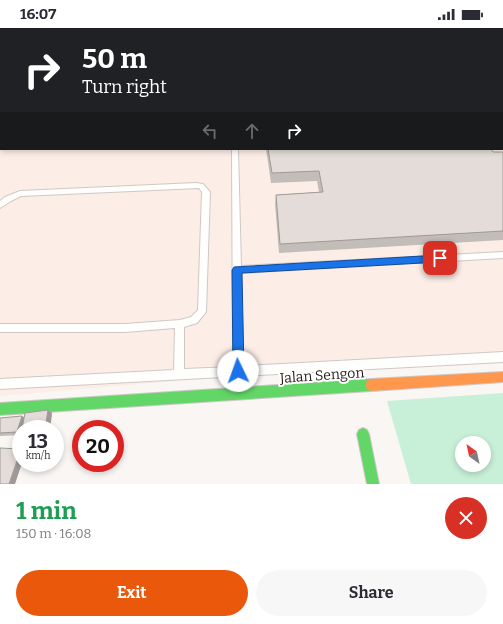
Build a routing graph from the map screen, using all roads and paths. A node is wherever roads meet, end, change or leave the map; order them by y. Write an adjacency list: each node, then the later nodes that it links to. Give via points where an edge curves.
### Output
1 (235, 150): 4 (lane)
2 (0, 204): 5 (lane, via 20,194 202,186 206,192 202,312 194,320)
3 (503, 255): 4 (lane)
4 (237, 270): 8 (lane)
5 (180, 324): 6 (lane, via 126,328); 9 (lane)
6 (0, 328)
7 (503, 357): 8 (lane)
8 (238, 371): 9 (lane)
9 (179, 374): 11 (lane)
10 (503, 377): 12 (street, Jalan Sengon)
11 (0, 384)
12 (0, 409)
13 (364, 434): 14 (street)
14 (373, 484)

